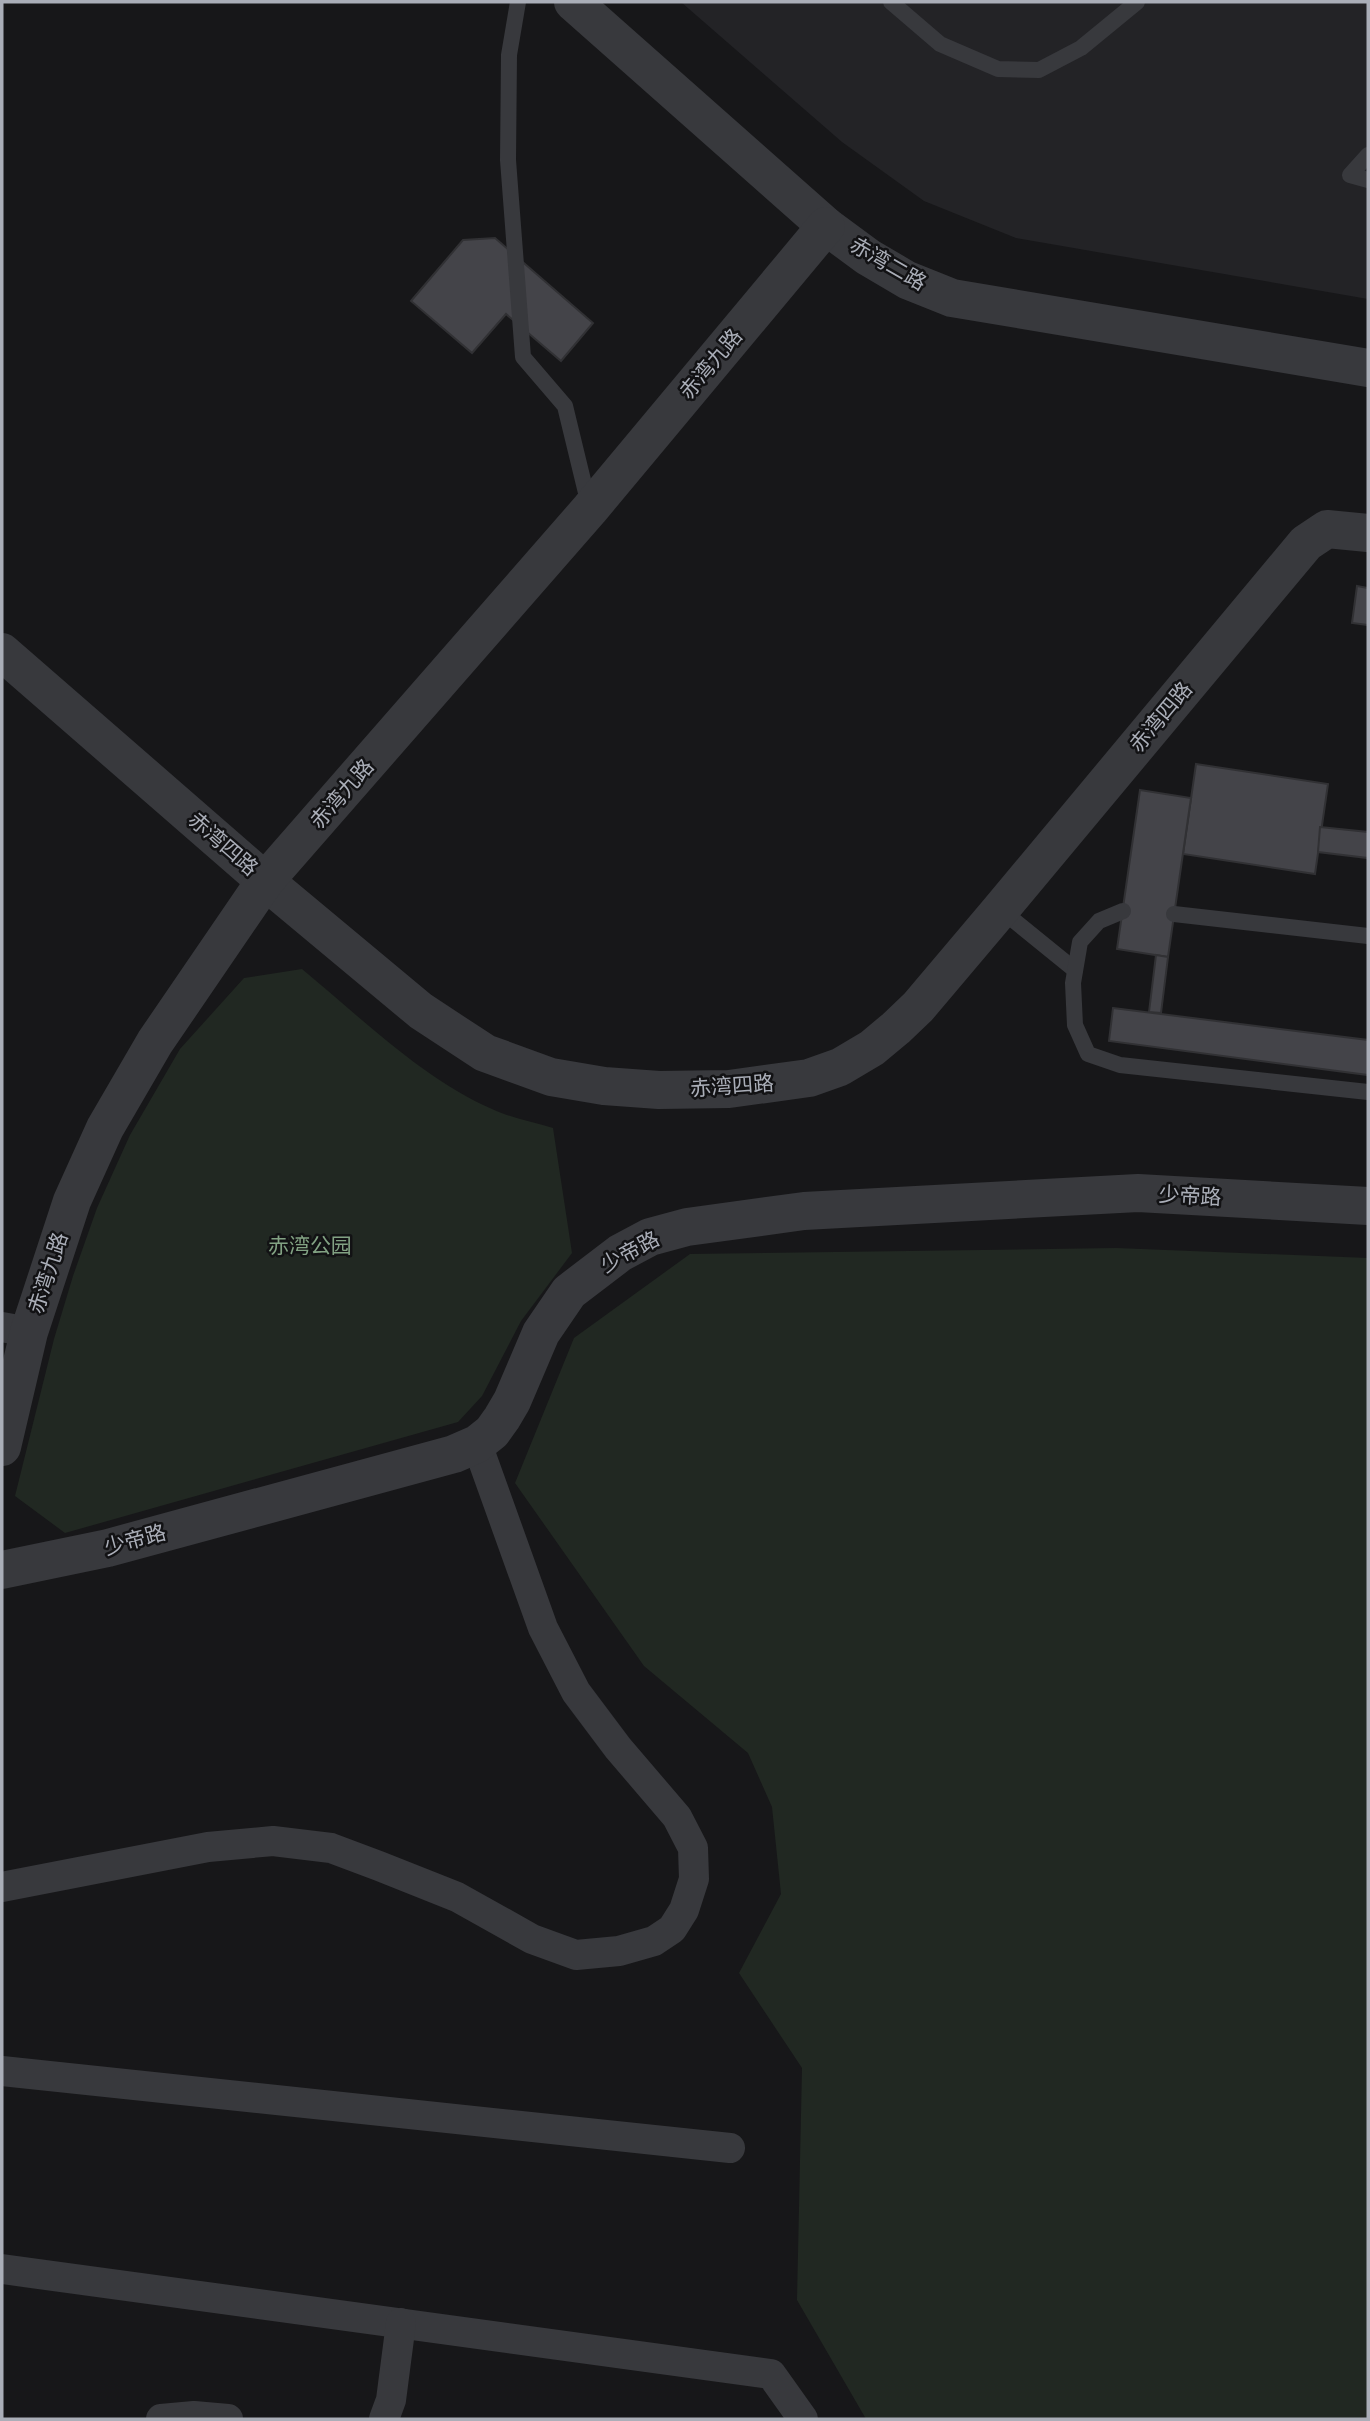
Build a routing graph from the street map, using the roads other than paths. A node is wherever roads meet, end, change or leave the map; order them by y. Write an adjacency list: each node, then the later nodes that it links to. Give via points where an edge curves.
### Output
1 (518, 2): 9 (lane, via 509,55 508,160 523,357 565,406)
2 (573, 2): 7 (street, 赤湾二路)
3 (891, 2): 4 (lane, via 940,44 998,69 1039,70 1082,48)
4 (1138, 2)
5 (1368, 155): 6 (lane, via 1350,175)
6 (1368, 180)
7 (826, 226): 8 (street, 赤湾二路, via 907,280 952,298); 9 (street, 赤湾九路)
8 (1368, 368)
9 (590, 509): 12 (street, 赤湾九路)
10 (1368, 533): 13 (street, 赤湾四路, via 1327,529 1306,543)
11 (2, 652): 12 (street, 赤湾四路)
12 (265, 881): 13 (street, 赤湾四路, via 421,1011 485,1053 551,1077 659,1090 772,1084 840,1067 872,1048 911,1014); 20 (street, 赤湾九路, via 155,1042 105,1128)
13 (1000, 910): 17 (lane)
14 (1123, 911): 17 (lane, via 1098,921 1080,942)
15 (1174, 914): 16 (lane)
16 (1368, 936)
17 (1075, 970): 18 (lane, via 1075,1025 1088,1054 1120,1065)
18 (1368, 1092)
19 (1368, 1206): 21 (street, 少帝路, via 1138,1193 804,1211 687,1227 650,1237 620,1253 569,1292 541,1333 502,1418)
20 (15, 1330): 22 (street, 赤湾九路)
21 (477, 1444): 23 (street, 少帝路, via 108,1548); 24 (street, via 543,1628 576,1692 677,1817 693,1848 694,1879 672,1929 654,1941 620,1951 576,1955 533,1939 457,1897 379,1866 331,1848 272,1841 208,1847)
22 (2, 1447)
23 (2, 1570)
24 (2, 1887)
25 (2, 2071): 26 (street)
26 (730, 2148)
27 (2, 2269): 28 (street)
28 (401, 2323): 31 (street, via 391,2400); 32 (street, via 771,2374)
29 (161, 2419): 30 (street)
30 (228, 2419)
31 (384, 2419)
32 (803, 2419)

